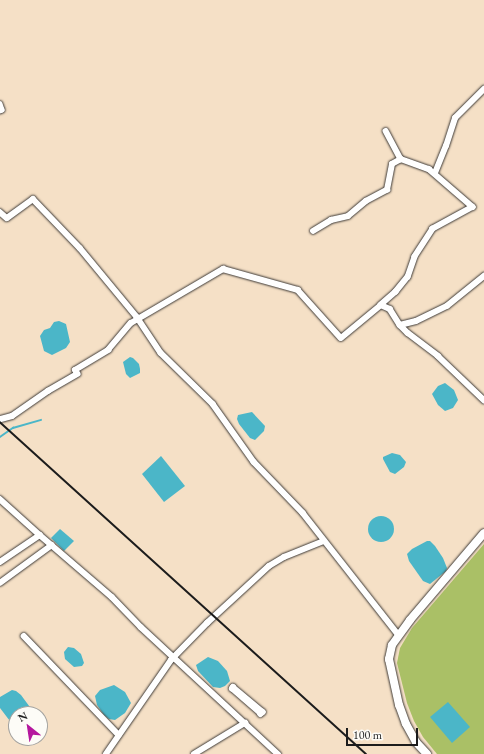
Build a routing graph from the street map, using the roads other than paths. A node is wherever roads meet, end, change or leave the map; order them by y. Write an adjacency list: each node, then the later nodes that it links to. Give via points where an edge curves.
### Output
1 (484, 89): 6 (street, via 455,118)
2 (0, 104): 3 (street)
3 (0, 111)
4 (386, 131): 5 (street)
5 (401, 159): 6 (street); 8 (street, via 392,164 387,190 366,201 348,216 332,220)
6 (435, 173): 10 (street, via 473,207 432,229 415,257 408,277)
7 (0, 212): 11 (street, via 7,218 33,199 80,248)
8 (313, 231)
9 (484, 276): 12 (street, via 447,306 416,321)
10 (381, 305): 11 (street, via 341,338 298,290 223,269); 12 (street, via 390,309)
11 (138, 320): 14 (street, via 131,323 108,350 75,370 77,374 12,416); 18 (street, via 161,353 213,404 254,462 295,504)
12 (400, 325): 13 (street, via 438,356)
13 (484, 400)
14 (1, 419)
15 (0, 499): 17 (street)
16 (484, 533): 22 (main road)
17 (40, 535): 19 (street); 20 (street)
18 (324, 541): 22 (street); 24 (street, via 269,566)
19 (52, 545): 21 (street); 24 (street)
20 (0, 562)
21 (0, 583)
22 (398, 634): 31 (main road, via 389,659 392,678 406,724)
23 (24, 636): 27 (street)
24 (174, 656): 26 (street); 27 (street)
25 (233, 687): 25 (street, via 239,692 263,712 261,714)
26 (245, 723): 29 (street); 30 (street)
27 (119, 735): 28 (street)
28 (106, 754)
29 (194, 754)
30 (278, 754)
31 (426, 754)

